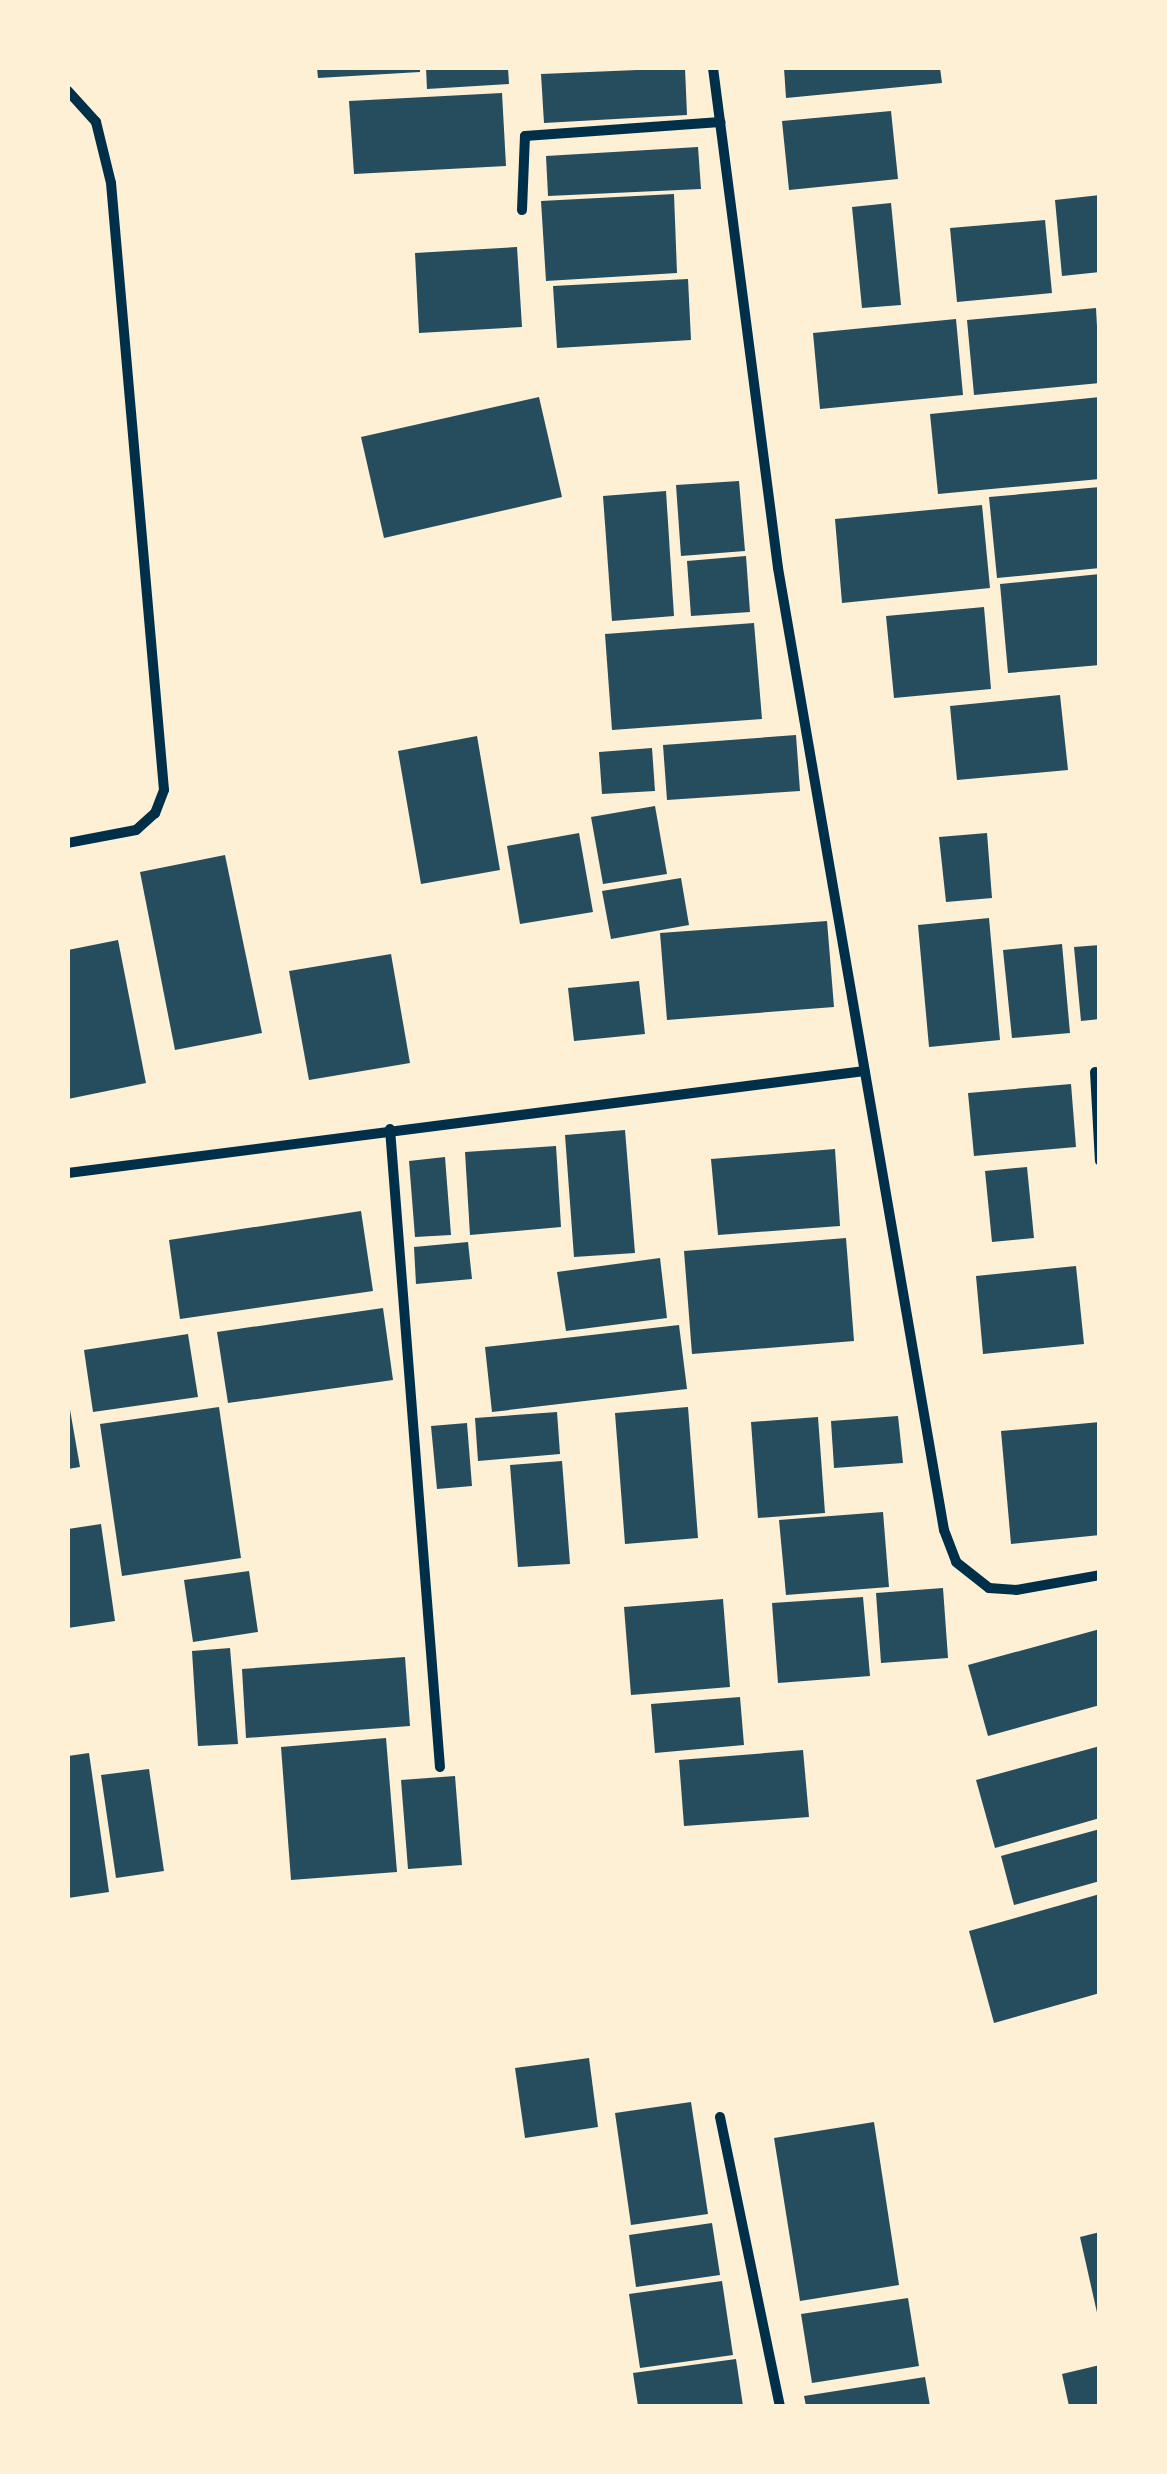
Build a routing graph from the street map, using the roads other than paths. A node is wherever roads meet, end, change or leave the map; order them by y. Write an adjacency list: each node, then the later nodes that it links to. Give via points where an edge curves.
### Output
1 (713, 68): 3 (street)
2 (68, 91): 5 (street, via 96,122 111,183 164,790 155,813 136,830)
3 (721, 122): 4 (street, via 525,136); 6 (street, via 778,568)
4 (522, 210)
5 (68, 843)
6 (864, 1071): 8 (street); 11 (street, via 948,1545 967,1574 989,1588)
7 (1095, 1072): 9 (street)
8 (390, 1129): 10 (street); 12 (street)
9 (1100, 1161)
10 (68, 1173)
11 (1100, 1576)
12 (440, 1766)
13 (720, 2117): 14 (street)
14 (780, 2406)

